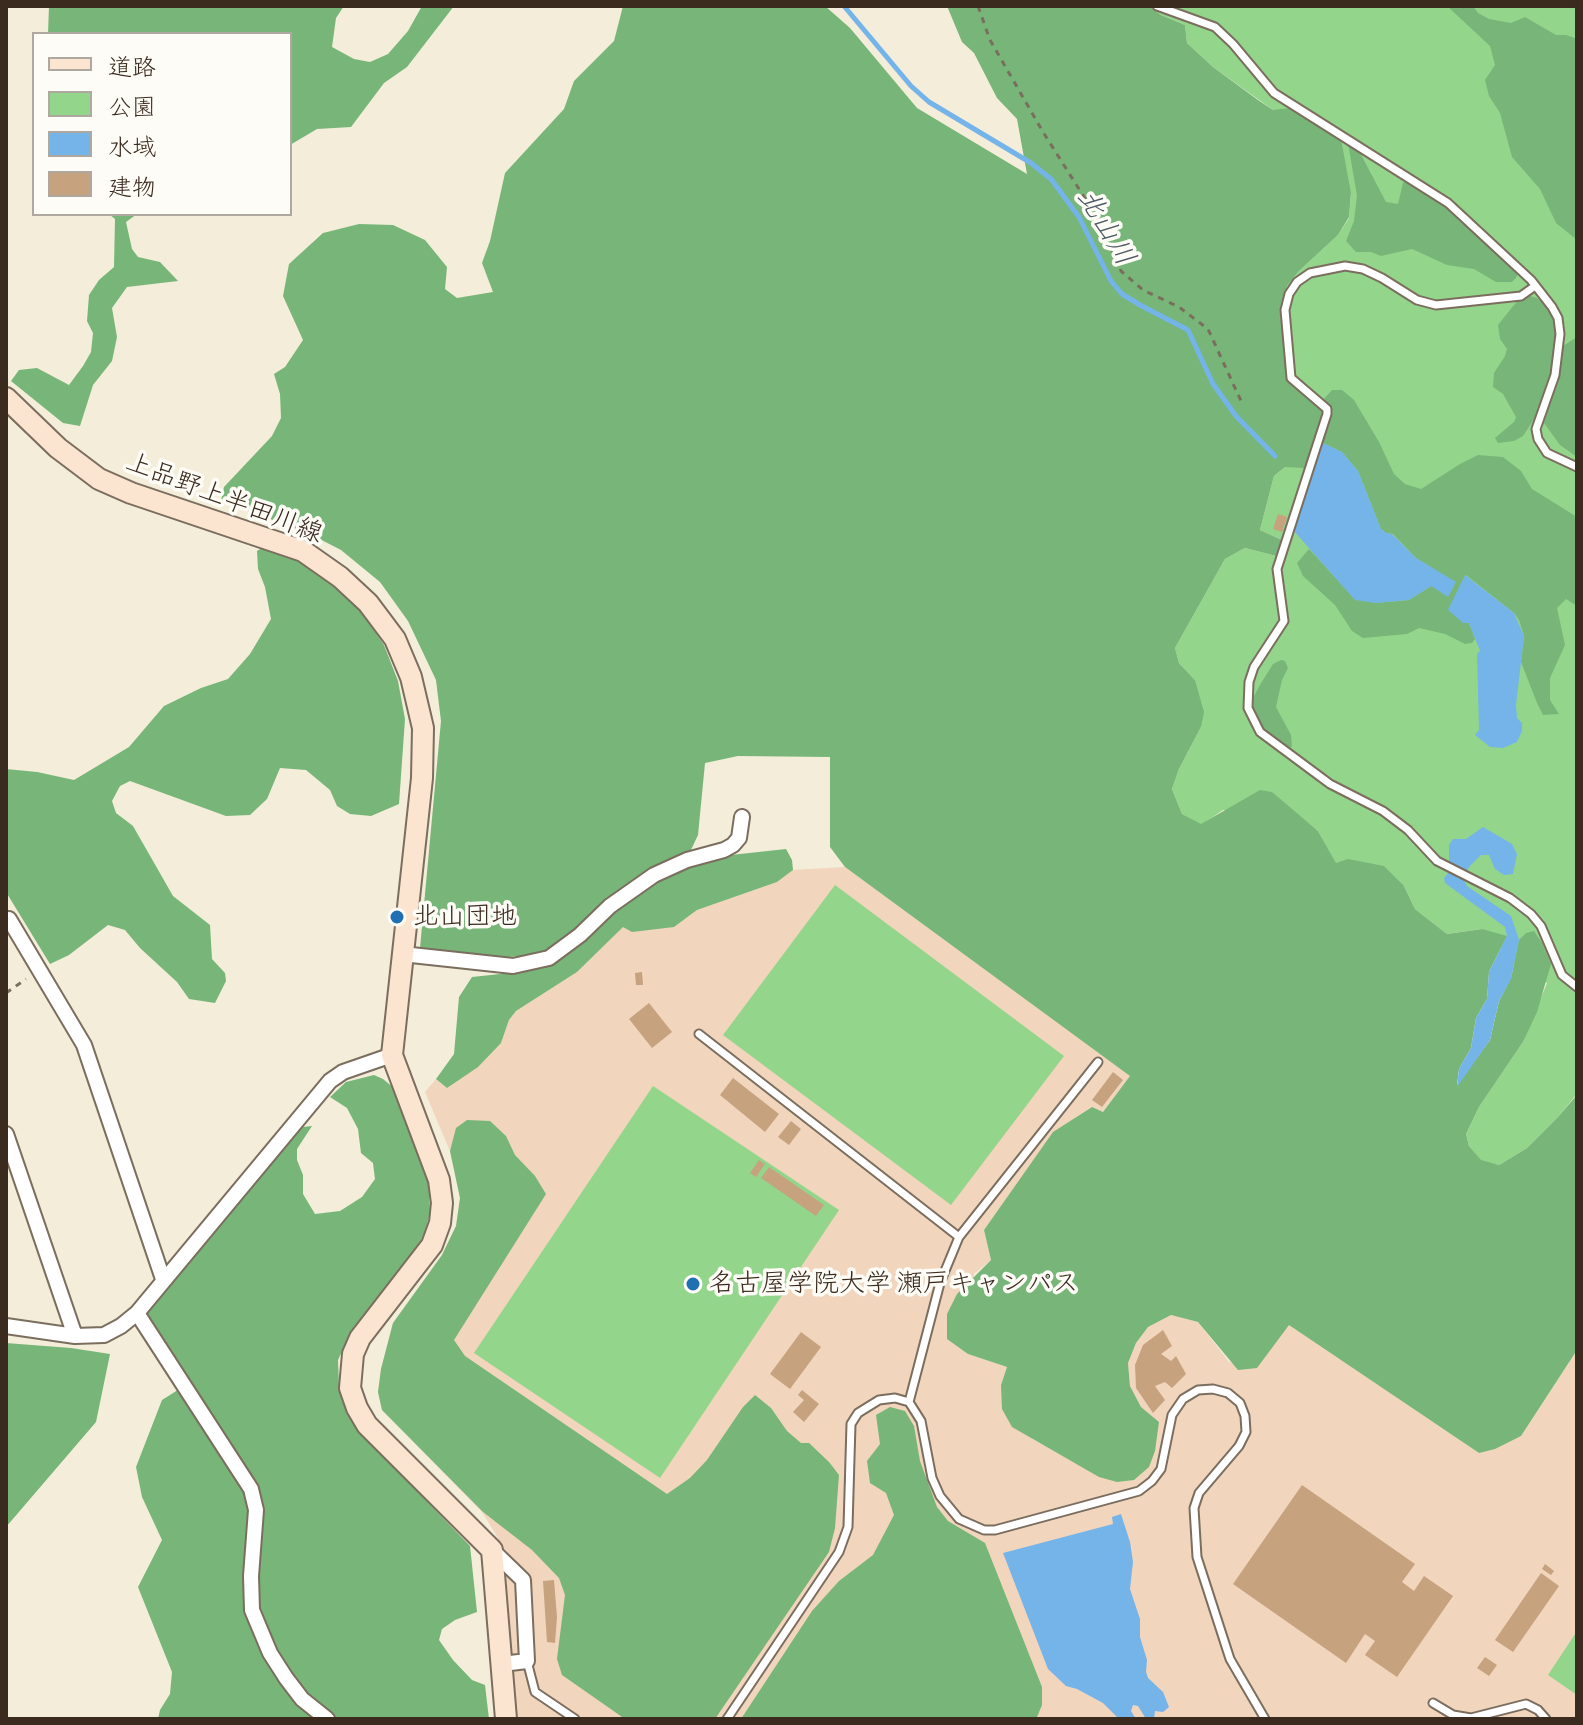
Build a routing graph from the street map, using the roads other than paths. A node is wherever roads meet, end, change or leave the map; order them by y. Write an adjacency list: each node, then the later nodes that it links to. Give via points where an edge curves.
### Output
1 (1157, 6): 2 (lane, via 1215,27 1274,93 1448,203)
2 (1535, 286): 4 (lane, via 1558,318 1560,334 1555,375 1536,429 1538,439 1547,453); 8 (lane, via 1521,296 1436,305 1363,269 1345,266 1310,273 1297,282 1285,310 1291,378 1327,414 1277,569 1284,621 1254,667 1248,708 1260,732 1330,784 1383,811 1437,861 1531,914 1562,975)
3 (6, 398): 7 (street, 上品野上半田川線, via 99,479 303,551 368,603 395,639 423,728)
4 (1577, 467)
5 (742, 817): 7 (street, via 733,845 654,875 549,958 513,966)
6 (9, 919): 14 (street, via 84,1045)
7 (402, 954): 10 (street, 上品野上半田川線)
8 (1577, 987)
9 (699, 1034): 13 (lane)
10 (392, 1055): 14 (street, via 330,1081); 19 (street, 上品野上半田川線, via 439,1180 440,1223 432,1245 360,1338 350,1388 367,1425)
11 (1098, 1062): 13 (lane)
12 (6, 1134): 17 (street)
13 (959, 1237): 18 (lane, via 940,1283)
14 (163, 1279): 15 (street)
15 (137, 1313): 17 (street, via 104,1335); 23 (street, via 251,1489 256,1510 252,1610 286,1678)
16 (6, 1326): 17 (street)
17 (75, 1336)
18 (909, 1402): 26 (lane, via 879,1400 851,1424 848,1527 839,1552); 27 (lane, via 921,1421 940,1496 959,1519 984,1530 1139,1491 1161,1469 1172,1415 1183,1399 1213,1389 1240,1403 1246,1432 1209,1478 1194,1508 1197,1557 1230,1659)
19 (492, 1550): 20 (street, via 523,1580); 21 (street)
20 (527, 1661): 21 (street); 25 (lane, via 535,1692)
21 (502, 1664): 24 (street)
22 (1433, 1703): 28 (lane, via 1471,1718 1526,1704)
23 (327, 1719)
24 (506, 1719)
25 (575, 1719)
26 (727, 1719)
27 (1265, 1719)
28 (1546, 1719)

